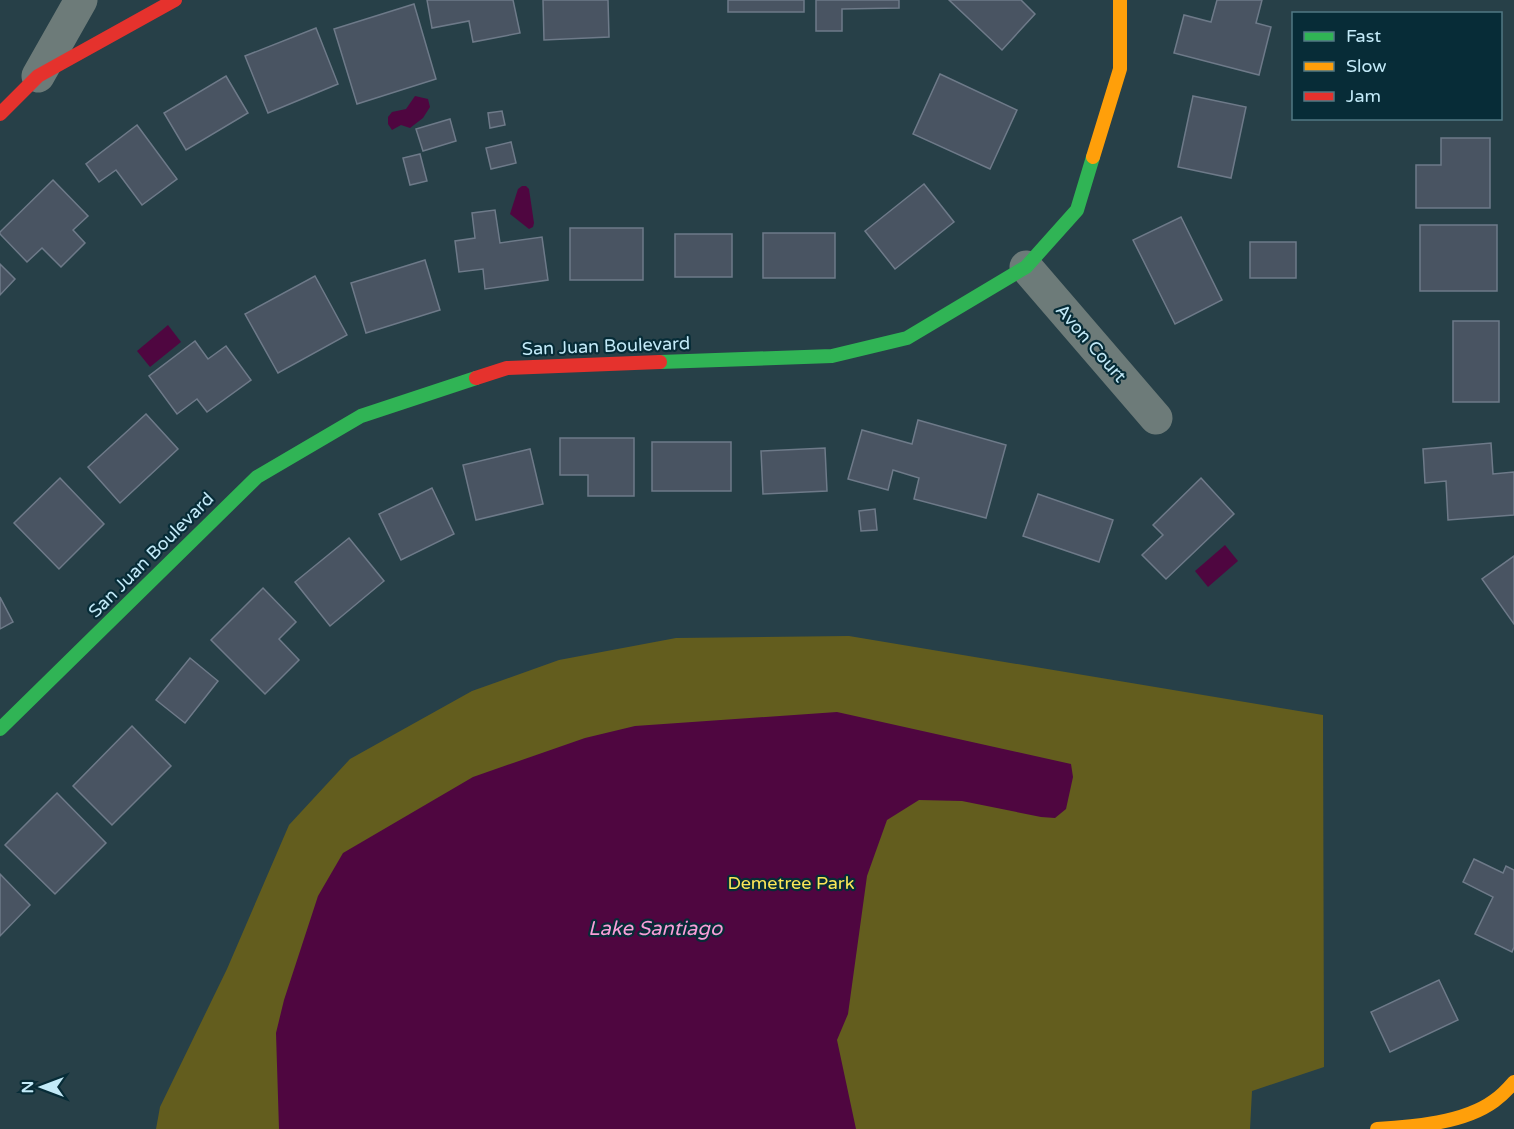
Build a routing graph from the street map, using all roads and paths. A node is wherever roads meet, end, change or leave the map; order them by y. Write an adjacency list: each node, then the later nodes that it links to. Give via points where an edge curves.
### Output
1 (81, 0): 4 (street)
2 (175, 0): 4 (street)
3 (1120, 0): 6 (street, San Juan Boulevard, via 1120,69 1077,210)
4 (39, 76): 5 (street)
5 (0, 114)
6 (1026, 267): 7 (street, Avon Court); 8 (street, San Juan Boulevard, via 907,338 832,356 507,368 361,416 256,477)
7 (1156, 418)
8 (0, 729)
9 (1514, 1082): 10 (street, via 1492,1103 1452,1120)
10 (1377, 1129)

